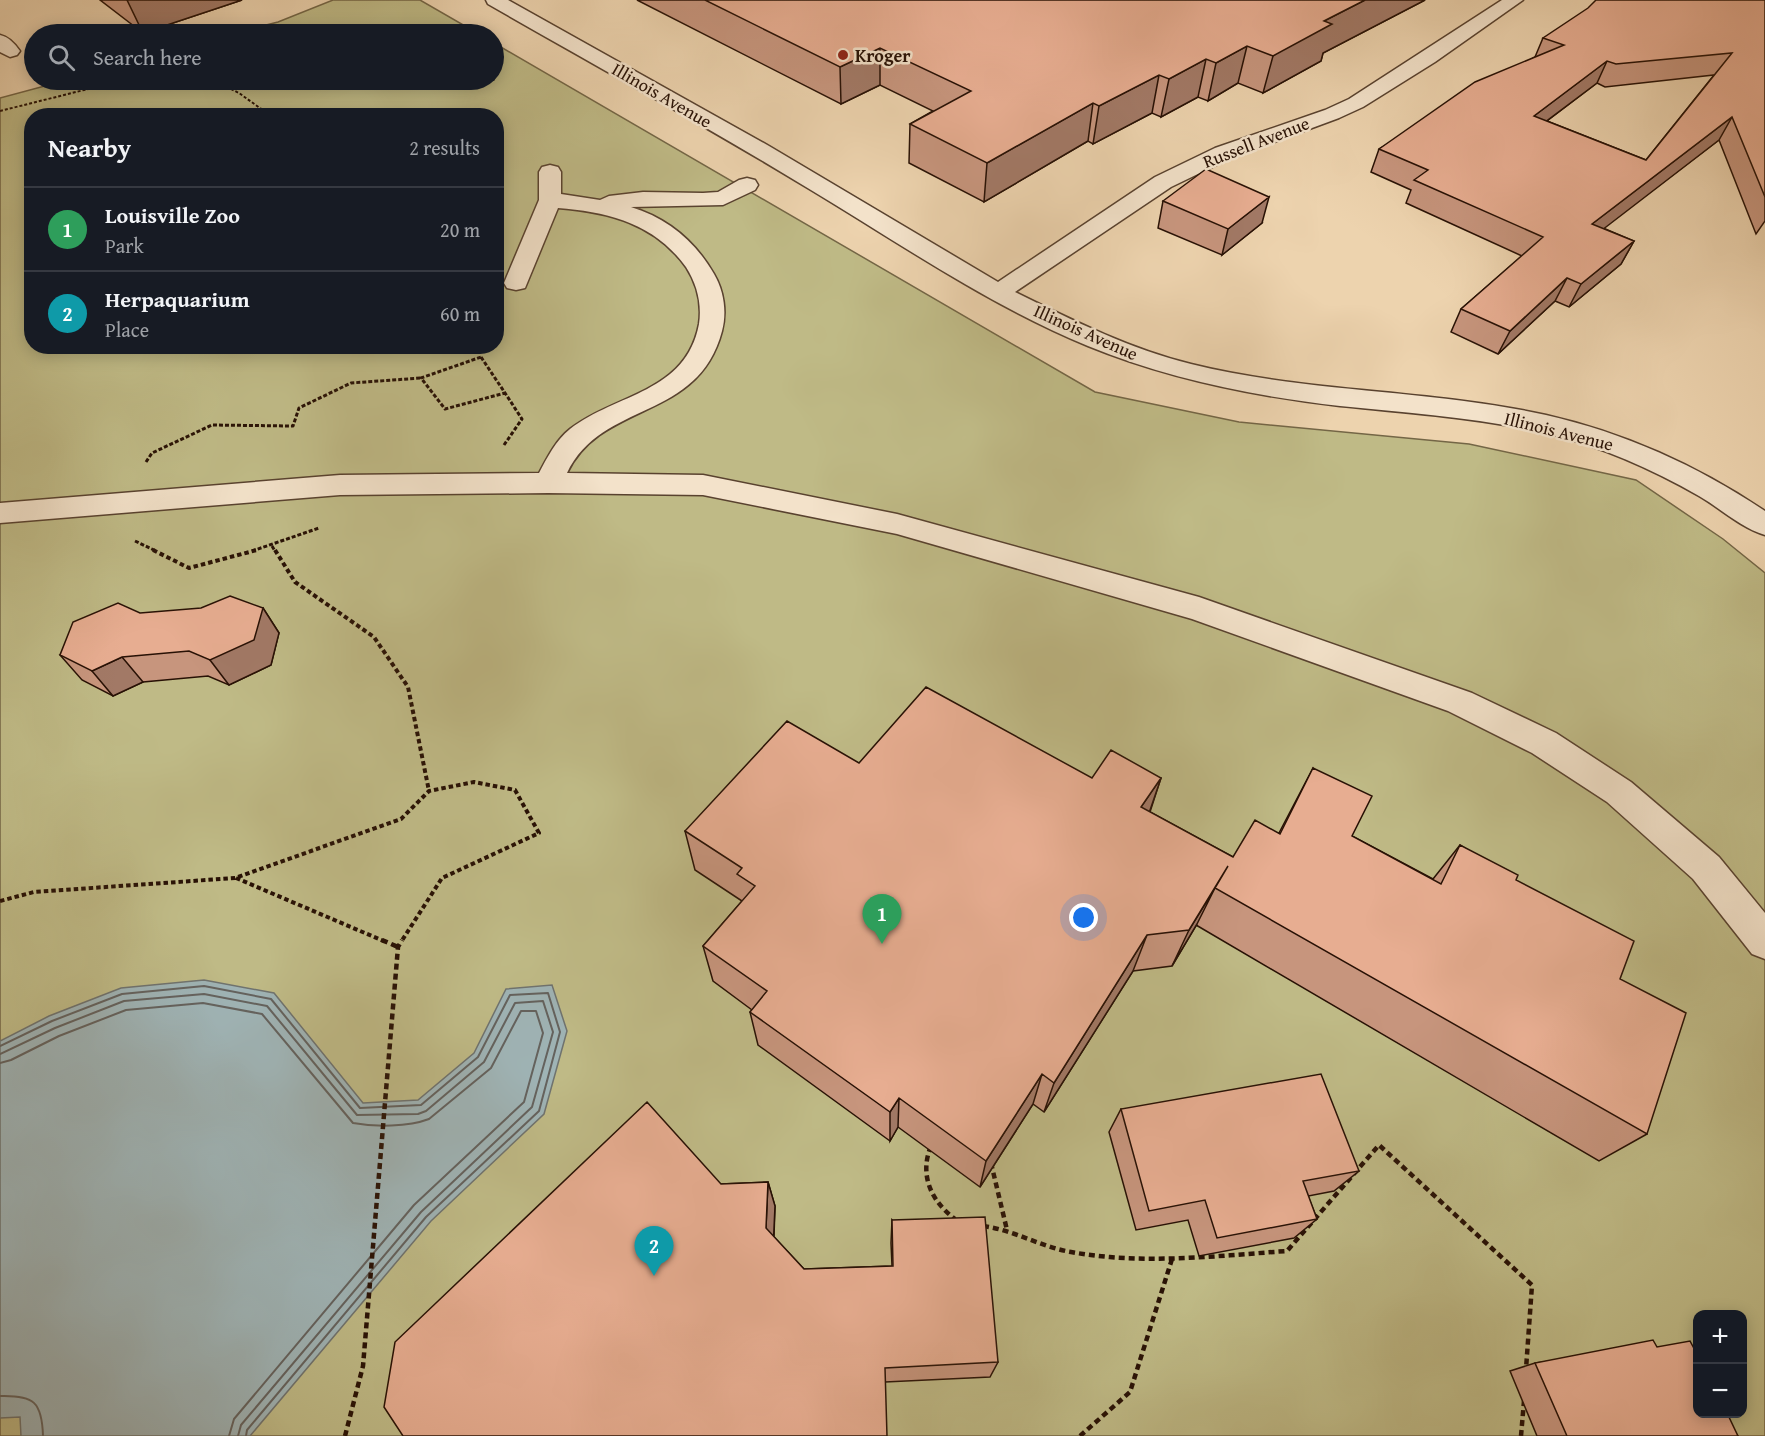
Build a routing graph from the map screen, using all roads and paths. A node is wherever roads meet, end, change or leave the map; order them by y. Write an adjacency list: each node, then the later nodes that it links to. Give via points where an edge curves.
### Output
1 (495, 0): 12 (street, Illinois Avenue)
2 (1514, 0): 12 (street, Russell Avenue, via 1356,103 1223,153 1163,182)
3 (84, 90): 6 (path)
4 (233, 90): 5 (path)
5 (260, 108)
6 (0, 111)
7 (550, 172): 9 (street)
8 (747, 185): 10 (street, via 723,198)
9 (550, 200): 10 (street); 11 (street)
10 (598, 204): 14 (street, via 664,229 688,251 706,279 714,306 710,336 702,359 682,380 580,435 561,455)
11 (516, 284)
12 (1000, 291): 16 (street, Illinois Avenue, via 1097,341 1187,370 1311,392 1484,413 1580,433 1619,445 1667,467)
13 (481, 357): 13 (path, via 441,371 421,378 445,409 505,393)
14 (548, 483): 15 (street, via 340,485); 21 (street, via 703,485 897,524 1199,609 1460,702 1544,743 1619,792 1706,868)
15 (0, 513)
16 (1765, 525)
17 (272, 546): 18 (path, via 295,582 374,637 408,687)
18 (429, 791): 19 (path, via 401,819); 22 (path, via 474,782 515,790 539,833 442,878)
19 (235, 878): 20 (path, via 34,892); 22 (path)
20 (0, 901)
21 (1765, 942)
22 (398, 948): 31 (path, via 363,1366)
23 (936, 1139): 25 (path, via 926,1156 926,1180 946,1214)
24 (989, 1153): 27 (path)
25 (958, 1221)
26 (979, 1226): 27 (path)
27 (1007, 1230): 28 (path, via 1068,1252)
28 (1172, 1259): 29 (path, via 1287,1251 1379,1145 1532,1285); 32 (path, via 1130,1392)
29 (1525, 1378)
30 (1525, 1389): 33 (path)
31 (345, 1436)
32 (1080, 1436)
33 (1521, 1436)

